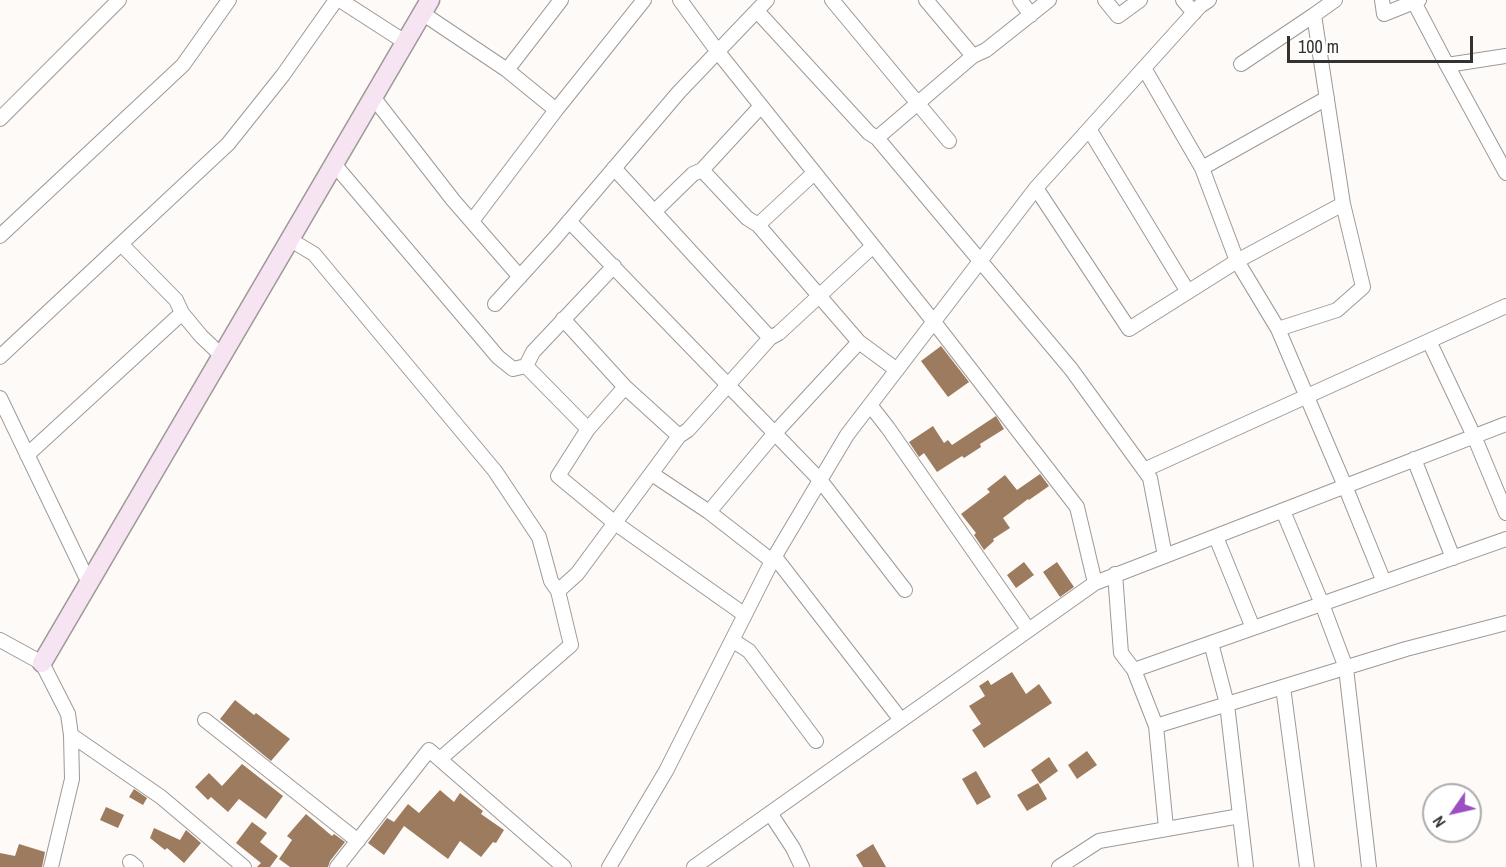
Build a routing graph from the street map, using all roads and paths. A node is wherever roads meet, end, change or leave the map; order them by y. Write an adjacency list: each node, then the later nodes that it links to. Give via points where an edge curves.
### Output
1 (119, 0): 37 (street)
2 (229, 0): 53 (street, via 183,65)
3 (338, 0): 24 (street); 55 (street, via 228,144)
4 (561, 0): 31 (street)
5 (644, 0): 36 (street)
6 (680, 0): 25 (street)
7 (767, 0): 20 (street)
8 (832, 0): 34 (street)
9 (926, 0): 26 (street)
10 (1020, 0): 22 (street)
11 (1048, 0): 22 (street)
12 (1105, 0): 13 (street, via 1118,16)
13 (1140, 0)
14 (1183, 0): 21 (street)
15 (1209, 0): 21 (street)
16 (1335, 0): 23 (street)
17 (1382, 0): 18 (street, via 1384,14)
18 (1417, 1): 29 (street)
19 (426, 6): 24 (street); 31 (street)
20 (757, 11): 25 (street); 39 (street, via 869,133)
21 (1194, 14): 30 (street)
22 (1031, 15): 26 (street)
23 (1314, 15): 28 (street); 33 (street)
24 (405, 42): 32 (street)
25 (718, 52): 35 (street); 42 (street)
26 (973, 56): 34 (street)
27 (1506, 56): 29 (street)
28 (1241, 64)
29 (1447, 65): 46 (street)
30 (1144, 68): 38 (street); 43 (street)
31 (507, 70): 36 (street)
32 (373, 97): 41 (street); 50 (street)
33 (1327, 98): 43 (street); 48 (street)
34 (918, 105): 39 (street); 40 (street)
35 (761, 106): 44 (street); 45 (street)
36 (556, 110): 50 (street)
37 (0, 119)
38 (1089, 129): 47 (street); 61 (street)
39 (878, 138): 57 (street)
40 (949, 141)
41 (334, 164): 54 (street); 74 (street, via 498,357 513,369)
42 (615, 168): 49 (street); 51 (street)
43 (1202, 168): 58 (street)
44 (702, 170): 49 (street); 52 (street)
45 (814, 173): 52 (street); 56 (street)
46 (1506, 173)
47 (1036, 188): 57 (street); 61 (street, via 1129,329)
48 (1343, 204): 58 (street); 68 (street, via 1363,287 1337,310)
49 (655, 211): 69 (street)
50 (472, 221): 60 (street)
51 (569, 221): 59 (street); 60 (street)
52 (758, 225): 62 (street)
53 (0, 236)
54 (289, 239): 72 (street); 106 (street, via 314,254 495,471 539,537 551,581)
55 (122, 245): 65 (street, via 176,300); 73 (street)
56 (873, 246): 62 (street); 67 (street)
57 (981, 261): 67 (street); 88 (street, via 1071,369)
58 (1237, 261): 61 (street); 68 (street)
59 (614, 266): 66 (street); 77 (street)
60 (520, 277): 63 (street)
61 (1188, 292)
62 (820, 295): 69 (street); 71 (street)
63 (495, 304)
64 (1506, 306): 70 (street)
65 (182, 313): 72 (street); 86 (street)
66 (562, 319): 74 (street); 76 (street)
67 (934, 322): 75 (street); 104 (street, via 1077,507)
68 (1278, 329): 78 (street)
69 (770, 338): 77 (street)
70 (1429, 341): 78 (street); 85 (street)
71 (859, 342): 75 (street); 83 (street)
72 (221, 355): 103 (street)
73 (0, 357)
74 (526, 366): 82 (street)
75 (897, 370): 80 (street)
76 (625, 387): 82 (street); 84 (street)
77 (727, 387): 83 (street); 84 (street)
78 (1307, 396): 88 (street); 91 (street)
79 (0, 398): 86 (street)
80 (870, 405): 90 (street); 111 (street)
81 (1506, 424): 85 (street)
82 (588, 429): 95 (street, via 558,477)
83 (774, 434): 90 (street); 93 (street)
84 (679, 436): 89 (street)
85 (1474, 436): 87 (street); 94 (street)
86 (27, 455): 103 (street)
87 (1414, 459): 91 (street); 99 (street)
88 (1144, 470): 98 (street, via 1150,478)
89 (652, 474): 93 (street); 95 (street)
90 (820, 480): 100 (street); 105 (street)
91 (1345, 486): 92 (street); 102 (street)
92 (1283, 511): 96 (street); 107 (street)
93 (709, 512): 100 (street)
94 (1506, 513)
95 (615, 523): 106 (street, via 578,574); 108 (street)
96 (1216, 537): 98 (street); 110 (street)
97 (1506, 539): 99 (street)
98 (1165, 556): 101 (street)
99 (1453, 558): 102 (street)
100 (773, 559): 108 (street); 121 (street)
101 (1115, 574): 104 (street); 117 (street, via 1121,653)
102 (1383, 582): 107 (street)
103 (89, 583): 115 (street)
104 (1095, 583): 111 (street)
105 (905, 590)
106 (558, 591): 125 (street, via 571,645)
107 (1322, 604): 110 (street); 116 (street)
108 (745, 615): 113 (street)
109 (1506, 623): 116 (street)
110 (1253, 628): 114 (street)
111 (1028, 629): 121 (street)
112 (0, 640): 115 (street)
113 (732, 640): 124 (street, via 749,651); 134 (street, via 666,771)
114 (1211, 643): 117 (street); 119 (street)
115 (42, 663): 123 (street, via 68,714)
116 (1346, 668): 118 (street); 140 (street)
117 (1134, 670): 122 (street)
118 (1283, 687): 119 (street); 139 (street)
119 (1227, 704): 122 (street); 127 (street)
120 (205, 720): 129 (street)
121 (901, 720): 126 (street)
122 (1156, 726): 128 (street)
123 (70, 735): 130 (street, via 72,779); 131 (street, via 162,797)
124 (816, 741)
125 (440, 759): 129 (street, via 429,750); 133 (street)
126 (770, 813): 135 (street); 136 (street)
127 (1240, 816): 128 (street); 138 (street)
128 (1166, 828): 137 (street, via 1099,841)
129 (358, 841): 132 (street)
130 (51, 867)
131 (244, 867)
132 (337, 867)
133 (564, 867)
134 (609, 867)
135 (694, 867)
136 (802, 867)
137 (1059, 867)
138 (1246, 867)
139 (1307, 867)
140 (1369, 867)

